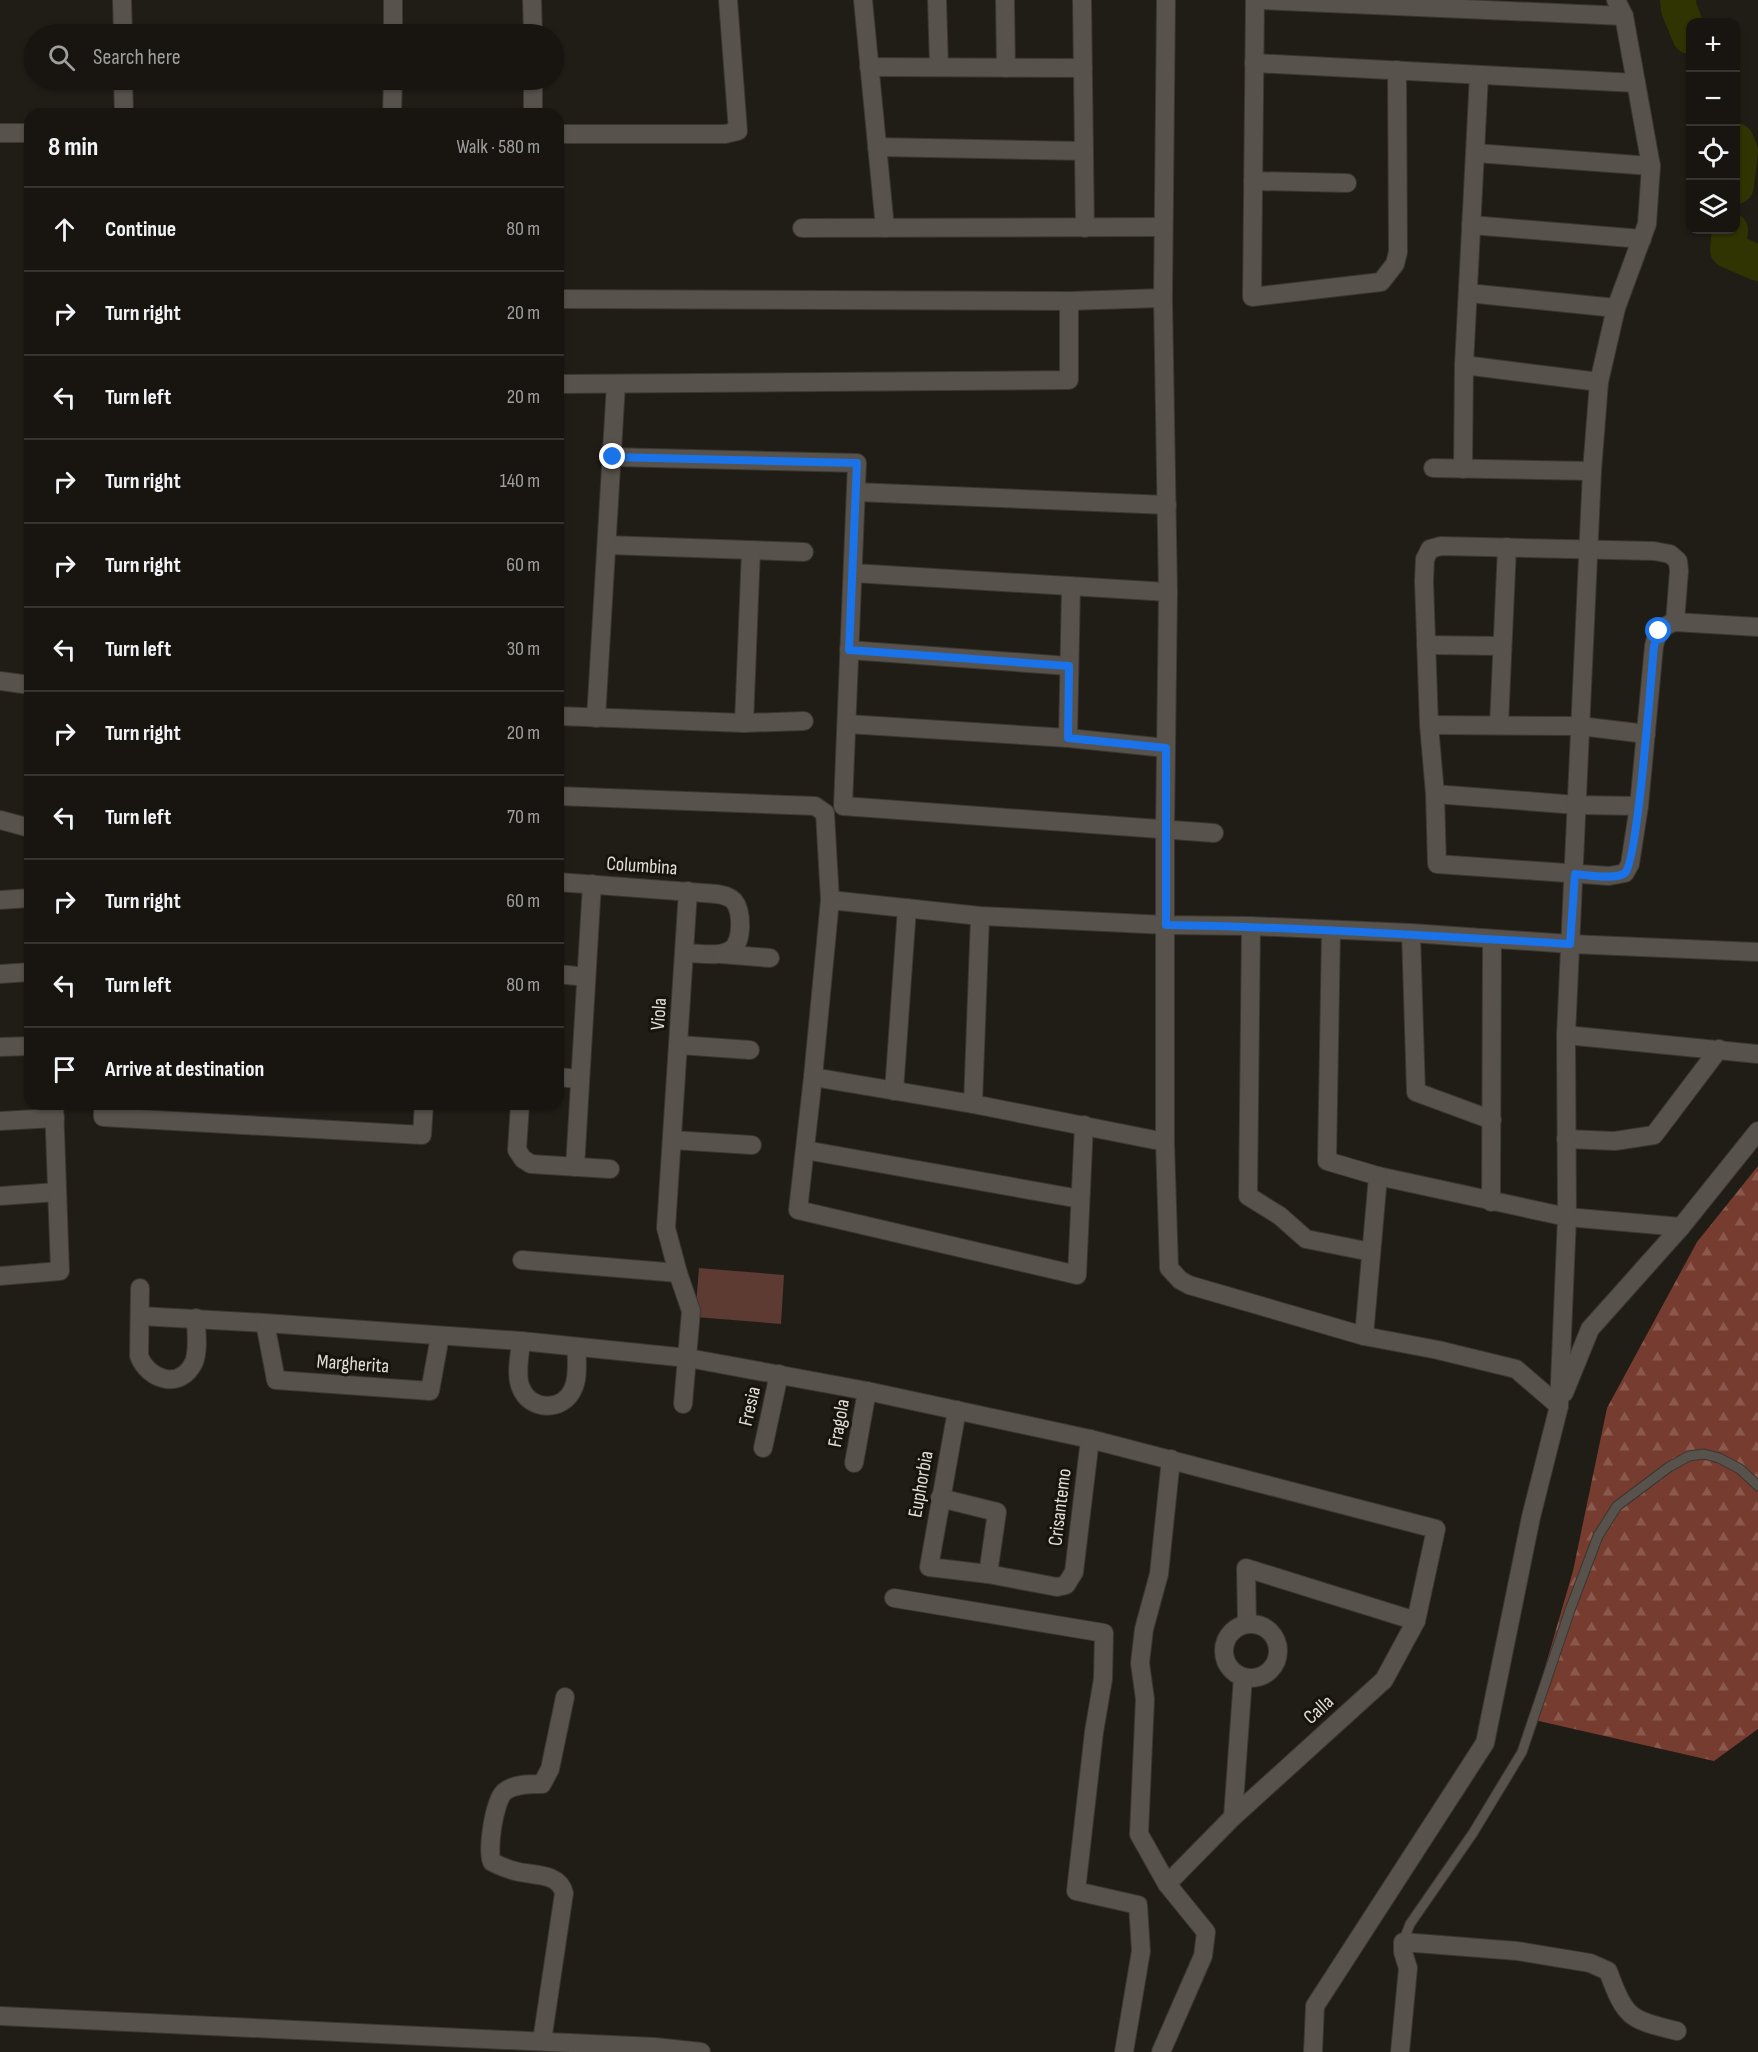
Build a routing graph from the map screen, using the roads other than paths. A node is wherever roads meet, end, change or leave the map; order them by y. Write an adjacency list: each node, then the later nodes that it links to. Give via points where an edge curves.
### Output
1 (123, 0): 14 (street)
2 (393, 0): 15 (street)
3 (532, 0): 16 (street)
4 (728, 0): 33 (street, via 738,131)
5 (863, 0): 18 (street)
6 (937, 0): 19 (street)
7 (1005, 0): 20 (street)
8 (1082, 0): 21 (street)
9 (1166, 0): 41 (street)
10 (1255, 0): 17 (street)
11 (1261, 0): 12 (street)
12 (1328, 2): 13 (street)
13 (1620, 8): 24 (street)
14 (123, 24)
15 (393, 24)
16 (533, 24)
17 (1254, 63): 22 (street); 38 (street)
18 (869, 67): 19 (street); 34 (street)
19 (939, 68): 20 (street)
20 (1006, 68): 21 (street)
21 (1083, 68): 35 (street)
22 (1397, 70): 23 (street); 38 (street, via 1398,252 1395,264 1381,282 1252,297)
23 (1479, 75): 24 (street); 36 (street)
24 (1636, 83): 37 (street)
25 (123, 90): 28 (street)
26 (393, 90): 29 (street)
27 (533, 90): 30 (street)
28 (124, 108)
29 (392, 108)
30 (534, 108)
31 (0, 133): 32 (street)
32 (24, 133)
33 (564, 134)
34 (877, 147): 35 (street); 43 (street)
35 (1084, 151): 44 (street)
36 (1475, 153): 37 (street); 40 (street)
37 (1651, 166): 45 (street, via 1647,224)
38 (1253, 181): 39 (street)
39 (1347, 183)
40 (1471, 225): 45 (street); 46 (street)
41 (1163, 227): 44 (street); 47 (street)
42 (802, 228): 43 (street)
43 (885, 228): 44 (street)
44 (1085, 228)
45 (1642, 239): 50 (street)
46 (1468, 293): 50 (street); 51 (street)
47 (1163, 298): 49 (street); 60 (street)
48 (564, 299): 49 (street)
49 (1069, 300): 54 (street, via 1069,380)
50 (1616, 308): 52 (street)
51 (1464, 365): 52 (street); 57 (street)
52 (1599, 381): 58 (street)
53 (564, 384): 54 (street)
54 (616, 384): 55 (street)
55 (613, 457): 59 (street, via 857,463); 61 (street)
56 (1433, 468): 57 (street)
57 (1463, 469): 58 (street)
58 (1592, 471): 63 (street)
59 (856, 492): 60 (street); 66 (street)
60 (1167, 504): 68 (street)
61 (607, 545): 64 (street); 78 (street)
62 (1506, 547): 63 (street); 71 (street, via 1430,549 1425,559); 72 (street)
63 (1587, 549): 69 (street, via 1670,554 1678,561 1679,572); 84 (street)
64 (751, 550): 65 (street); 80 (street)
65 (804, 552)
66 (853, 573): 67 (street); 73 (street)
67 (1071, 586): 68 (street); 74 (street)
68 (1168, 592): 87 (street)
69 (1676, 622): 70 (street); 85 (street, via 1664,626 1656,638)
70 (1758, 627)
71 (1426, 645): 72 (street); 82 (street)
72 (1502, 646): 83 (street)
73 (849, 650): 74 (street); 81 (street)
74 (1069, 666): 86 (street)
75 (0, 681): 76 (street)
76 (24, 684)
77 (564, 716): 78 (street)
78 (596, 718): 80 (street)
79 (804, 721): 80 (street)
80 (744, 723)
81 (847, 724): 86 (street); 94 (street, via 843,806)
82 (1429, 724): 83 (street); 88 (street)
83 (1498, 725): 84 (street)
84 (1580, 726): 85 (street); 90 (street)
85 (1646, 734): 91 (street)
86 (1068, 738): 87 (street)
87 (1166, 748): 94 (street)
88 (1435, 794): 90 (street); 96 (street, via 1437,864)
89 (564, 796): 102 (street, via 815,806 825,813)
90 (1577, 805): 91 (street); 96 (street)
91 (1639, 806): 96 (street, via 1630,864 1625,873)
92 (0, 820): 93 (street)
93 (24, 826)
94 (1165, 830): 95 (street); 105 (street)
95 (1214, 833)
96 (1575, 874): 110 (street)
97 (564, 882): 98 (street, Columbina)
98 (592, 884): 99 (street, Columbina); 118 (street)
99 (688, 891): 112 (street, Viola); 113 (street, Columbina, via 728,896 734,902 738,911 738,942)
100 (24, 898): 101 (street)
101 (0, 900)
102 (830, 900): 103 (street); 126 (street)
103 (907, 908): 104 (street); 129 (street)
104 (980, 916): 105 (street); 130 (street)
105 (1166, 925): 106 (street); 141 (street)
106 (1251, 926): 107 (street); 153 (street, via 1248,1196 1306,1239)
107 (1331, 931): 108 (street); 146 (street, via 1327,1161)
108 (1412, 933): 109 (street); 135 (street, via 1416,1092)
109 (1492, 939): 110 (street); 135 (street)
110 (1570, 944): 111 (street); 119 (street)
111 (1758, 952)
112 (686, 953): 113 (street); 120 (street, Viola)
113 (721, 954): 114 (street)
114 (770, 958)
115 (24, 972): 116 (street)
116 (0, 974)
117 (564, 975): 118 (street)
118 (586, 977): 128 (street)
119 (1566, 1035): 123 (street); 139 (street)
120 (679, 1045): 124 (street); 140 (street, Viola)
121 (24, 1046): 122 (street)
122 (0, 1047)
123 (1719, 1049): 125 (street); 139 (street, via 1654,1135 1615,1141)
124 (750, 1050)
125 (1758, 1054)
126 (813, 1077): 129 (street); 143 (street)
127 (564, 1078): 128 (street)
128 (579, 1079): 144 (street)
129 (894, 1091): 130 (street)
130 (973, 1104): 137 (street)
131 (103, 1110): 132 (street, via 103,1117 422,1135)
132 (424, 1110)
133 (520, 1110): 144 (street, via 517,1149 523,1159 531,1164)
134 (54, 1111): 136 (street); 147 (street)
135 (1492, 1120): 150 (street)
136 (0, 1121)
137 (1084, 1125): 141 (street); 149 (street)
138 (1758, 1131): 152 (street)
139 (1566, 1139): 151 (street)
140 (672, 1140): 142 (street); 155 (street, Viola, via 666,1228)
141 (1165, 1142): 162 (street, via 1169,1268 1174,1274 1189,1285)
142 (752, 1145)
143 (805, 1150): 149 (street); 149 (street, via 798,1210 1077,1275)
144 (575, 1167): 145 (street)
145 (610, 1169)
146 (1378, 1176): 150 (street); 153 (street)
147 (57, 1192): 148 (street); 156 (street, via 60,1271)
148 (0, 1196)
149 (1080, 1199)
150 (1491, 1202): 151 (street)
151 (1567, 1217): 152 (street); 169 (street)
152 (1681, 1227): 169 (street, via 1590,1329)
153 (1371, 1252): 162 (street)
154 (522, 1260): 155 (street)
155 (678, 1273): 165 (street, Viola, via 691,1311)
156 (0, 1276)
157 (140, 1288): 158 (street)
158 (140, 1316): 159 (street); 159 (street, via 139,1356 149,1372 166,1379 184,1374 195,1359)
159 (196, 1318): 160 (street)
160 (266, 1323): 161 (street); 161 (street, Margherita, via 276,1380 288,1381 430,1391)
161 (440, 1336): 163 (street)
162 (1364, 1336): 169 (street, via 1516,1369)
163 (521, 1341): 164 (street); 164 (street, via 521,1389 533,1403 542,1406 560,1403 573,1389)
164 (577, 1347): 165 (street)
165 (688, 1358): 166 (street); 168 (street, Viola)
166 (779, 1374): 167 (street); 172 (street, Fresia)
167 (867, 1391): 170 (street); 174 (street, Fragola)
168 (683, 1404)
169 (1559, 1406): 192 (street, via 1531,1516 1485,1743 1315,2006)
170 (957, 1410): 171 (street); 176 (street, Euphorbia)
171 (1090, 1439): 173 (street); 177 (street, Crisantemo, via 1071,1580 1058,1587)
172 (763, 1448)
173 (1171, 1459): 179 (street, Calla, via 1436,1529); 184 (street, via 1159,1574 1144,1629 1140,1663 1145,1699 1139,1834)
174 (854, 1463)
175 (1758, 1486): 185 (lane, via 1740,1469 1719,1458 1689,1456 1617,1506 1598,1536 1522,1752)
176 (940, 1498): 177 (street, via 997,1512); 177 (street, Euphorbia, via 929,1567)
177 (988, 1574)
178 (894, 1598): 190 (street, via 1104,1633 1103,1678 1076,1891 1138,1905 1141,1952)
179 (1416, 1621): 180 (street, via 1246,1568); 183 (street, Calla, via 1384,1680)
180 (1247, 1624): 181 (street, via 1231,1632 1224,1648 1227,1665); 181 (street, via 1271,1632 1278,1650 1266,1673)
181 (1243, 1677): 183 (street)
182 (565, 1698): 188 (street, via 545,1780 542,1784 506,1790 495,1811 490,1846 492,1862 513,1871 549,1877 559,1882 564,1893)
183 (1233, 1817): 184 (street, Calla)
184 (1167, 1884): 191 (street, via 1206,1932 1203,1956)
185 (1402, 1942): 187 (street, via 1517,1951 1590,1963 1608,1971 1631,2016); 193 (street, via 1408,1979)
186 (0, 2016): 188 (street)
187 (1677, 2031)
188 (542, 2041): 189 (street)
189 (702, 2052)
190 (1124, 2052)
191 (1161, 2052)
192 (1313, 2052)
193 (1400, 2052)

